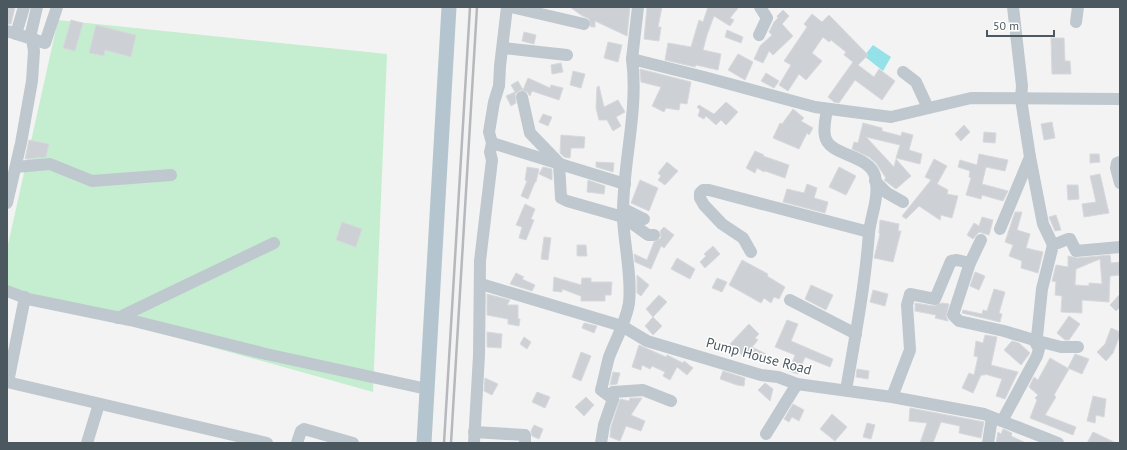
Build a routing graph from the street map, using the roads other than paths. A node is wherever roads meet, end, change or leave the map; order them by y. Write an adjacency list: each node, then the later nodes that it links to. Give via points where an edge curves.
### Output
1 (24, 7): 13 (street)
2 (37, 7): 15 (street)
3 (57, 7): 15 (street, via 45,42)
4 (449, 7): 58 (main road)
5 (507, 7): 16 (street)
6 (511, 7): 12 (street)
7 (638, 7): 18 (street)
8 (760, 7): 14 (street, via 767,18)
9 (1013, 7): 21 (street, via 1022,86)
10 (1078, 7): 11 (street)
11 (1076, 22)
12 (584, 24)
13 (11, 33): 15 (street)
14 (759, 35)
15 (32, 39): 29 (street, via 32,82)
16 (503, 48): 17 (street); 25 (street, via 499,86 489,132)
17 (567, 56)
18 (632, 59): 24 (street); 33 (street, via 634,76)
19 (903, 72): 23 (street, via 916,82)
20 (522, 97): 28 (street, via 530,133)
21 (1021, 99): 22 (street); 23 (street, via 971,98); 26 (street)
22 (1120, 99)
23 (928, 108): 24 (street, via 891,117)
24 (827, 109): 31 (street, via 824,130 828,144 872,169)
25 (492, 143): 28 (street); 47 (street)
26 (1030, 157): 38 (street); 43 (street, via 1043,224)
27 (1120, 162): 32 (street, via 1116,168)
28 (559, 163): 33 (street); 36 (street, via 561,198)
29 (16, 167): 30 (street, via 50,164 92,181); 34 (street)
30 (171, 175)
31 (875, 181): 35 (street, via 887,193); 39 (street, via 876,208)
32 (1120, 183)
33 (625, 184): 36 (street)
34 (7, 201)
35 (903, 202)
36 (623, 213): 37 (street); 40 (street, via 648,235); 52 (street, via 629,302)
37 (644, 219)
38 (1000, 229)
39 (870, 232): 45 (street, via 703,190 700,198 704,205 722,224 743,238); 53 (street)
40 (654, 235)
41 (981, 240): 46 (street)
42 (274, 243): 51 (street)
43 (1053, 245): 44 (street, via 1070,239 1076,251); 54 (street, via 1042,289 1037,337)
44 (1120, 247)
45 (751, 252)
46 (970, 263): 54 (street, via 954,310 955,319); 60 (street, via 951,261 936,300 910,294 907,305 910,350)
47 (480, 284): 52 (street, Pump House Road); 66 (street)
48 (7, 291): 49 (street)
49 (25, 297): 51 (street); 56 (street)
50 (790, 300): 53 (street)
51 (118, 318): 58 (street)
52 (622, 326): 57 (street, Pump House Road, via 647,341); 61 (street, via 609,358 601,390)
53 (856, 334): 59 (street)
54 (1034, 340): 55 (street, via 1061,348); 64 (street, via 1038,349 1037,356)
55 (1078, 347)
56 (7, 382): 63 (street)
57 (797, 384): 59 (street, Pump House Road); 65 (street)
58 (427, 389): 67 (main road)
59 (846, 390): 60 (street, Pump House Road)
60 (892, 397): 64 (street, Pump House Road, via 984,414)
61 (613, 398): 62 (street, via 613,392 643,390); 73 (street)
62 (671, 401)
63 (99, 404): 68 (street); 69 (street)
64 (997, 420): 74 (street); 75 (street, Pump House Road)
65 (766, 434)
66 (474, 437): 72 (street, via 525,435)
67 (421, 441)
68 (87, 443)
69 (267, 443)
70 (297, 443): 71 (street, via 300,431 304,429)
71 (353, 443)
72 (524, 443)
73 (601, 443)
74 (988, 443)
75 (1058, 443)

